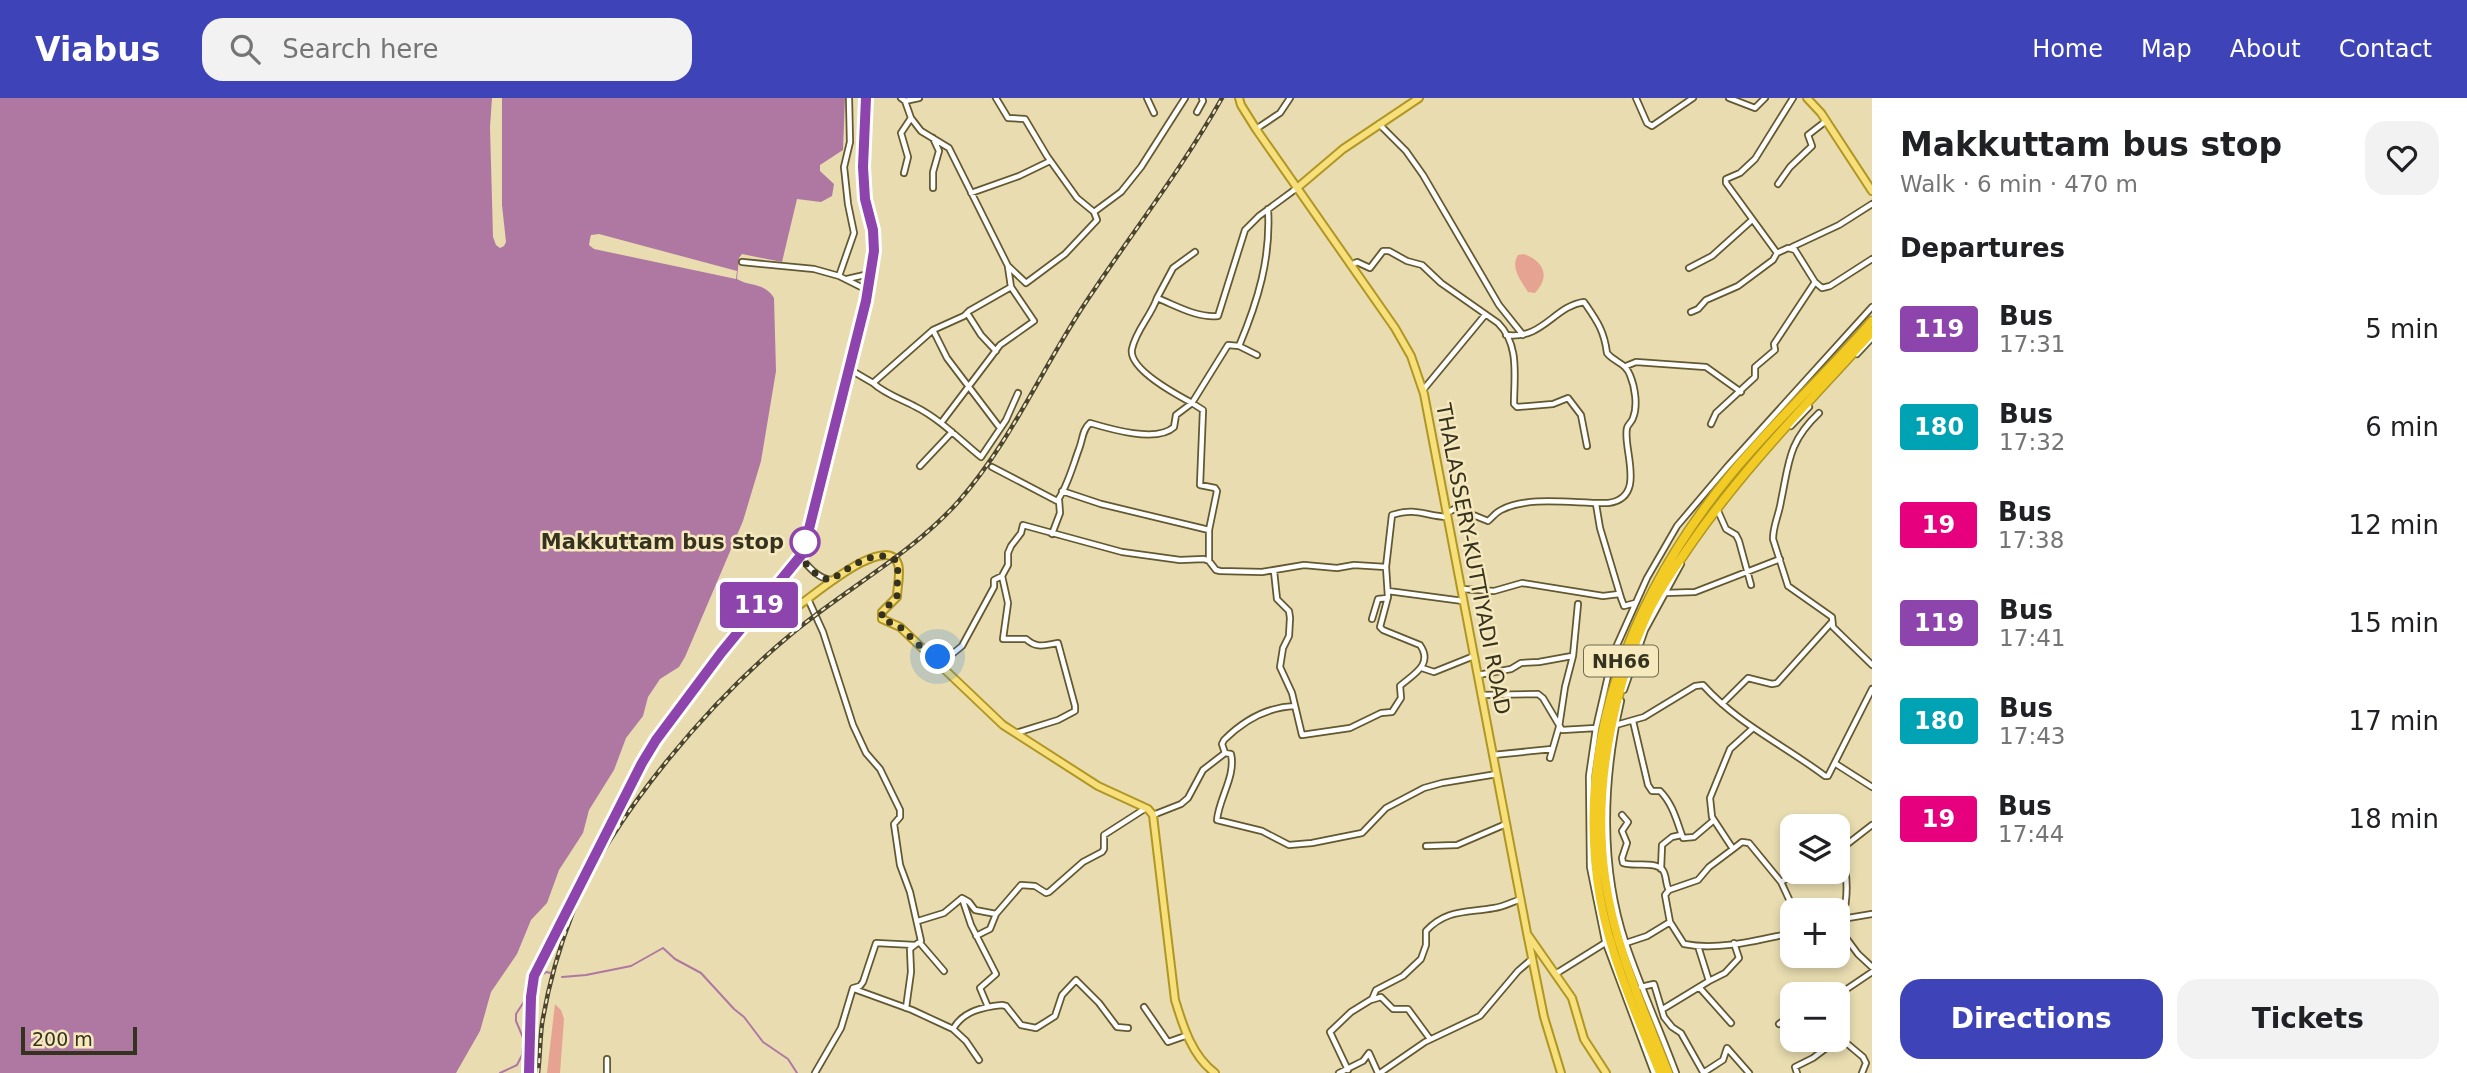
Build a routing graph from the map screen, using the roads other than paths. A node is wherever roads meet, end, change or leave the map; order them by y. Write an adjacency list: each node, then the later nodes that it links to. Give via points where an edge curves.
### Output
1 (849, 98): 45 (street, via 850,142 844,167 855,233)
2 (866, 98): 44 (main road, via 863,167 874,251)
3 (919, 98): 17 (street)
4 (996, 98): 25 (street, via 1008,118 1025,120)
5 (1147, 98): 19 (street)
6 (1185, 98): 34 (street, via 1141,167 1121,191)
7 (1202, 98): 18 (street)
8 (1239, 98): 23 (main road, THALASSERY-KUTTIYADI ROAD)
9 (1290, 98): 23 (street, via 1280,113)
10 (1419, 98): 22 (main road)
11 (1636, 98): 12 (street, via 1652,126)
12 (1693, 98)
13 (1729, 98): 14 (street, via 1753,108)
14 (1765, 98)
15 (1793, 98): 35 (street, via 1755,159 1741,173 1726,179)
16 (1807, 98): 21 (main road)
17 (903, 100): 20 (street)
18 (1197, 112)
19 (1154, 113)
20 (911, 118): 24 (street, via 920,131); 26 (street, via 901,133 908,157)
21 (1826, 121): 27 (street, via 1810,132 1812,146); 30 (main road)
22 (1379, 124): 29 (main road); 59 (street, via 1423,175 1499,305)
23 (1256, 129): 29 (main road, THALASSERY-KUTTIYADI ROAD)
24 (933, 138): 28 (street, via 939,151); 31 (street, via 949,148)
25 (1050, 161): 31 (street); 34 (street, via 1077,198)
26 (904, 173)
27 (1778, 184)
28 (933, 188)
29 (1297, 188): 33 (street); 42 (main road, THALASSERY-KUTTIYADI ROAD)
30 (1872, 191)
31 (971, 192): 41 (street)
32 (1872, 204): 36 (street)
33 (1268, 208): 50 (street, via 1245,230 1219,316 1184,310); 61 (street, via 1266,267)
34 (1094, 212): 41 (street, via 1097,220 1083,237 1026,283)
35 (1752, 220): 38 (street); 43 (street, via 1712,256)
36 (1792, 247): 38 (street); 47 (street)
37 (1195, 252): 50 (street, via 1173,268)
38 (1777, 253): 52 (street, via 1738,286)
39 (1872, 259): 47 (street, via 1826,288)
40 (742, 262): 45 (street)
41 (1009, 266): 48 (street)
42 (1350, 266): 54 (street, via 1357,262 1370,268 1383,251 1389,251 1422,265); 68 (main road, THALASSERY-KUTTIYADI ROAD, via 1395,328)
43 (1689, 268)
44 (869, 274): 46 (street); 49 (main road)
45 (839, 276): 46 (street)
46 (847, 279): 49 (street)
47 (1815, 282): 69 (street, via 1774,344 1775,350 1755,367 1755,377)
48 (1011, 288): 53 (street); 62 (street, via 1034,321)
49 (867, 290): 65 (main road)
50 (1157, 298): 71 (street, via 1132,357 1166,390)
51 (1872, 307): 102 (street, via 1677,526)
52 (1691, 312)
53 (967, 313): 56 (street); 62 (street)
54 (1485, 315): 58 (street); 68 (street)
55 (1872, 321): 193 (highway, NH66, via 1732,474 1700,517 1672,557 1628,642 1611,691 1594,785 1600,897 1615,959)
56 (933, 330): 66 (street); 67 (street)
57 (1872, 332): 194 (highway, NH66, via 1757,457 1705,524 1651,607 1619,688 1601,796 1605,879 1629,977)
58 (1506, 335): 59 (street); 77 (street, via 1517,376 1514,404 1553,404 1567,398 1581,415)
59 (1523, 335): 64 (street, via 1584,303 1601,327 1607,353)
60 (1872, 338): 83 (street)
61 (1239, 346): 63 (street); 71 (street, via 1225,348)
62 (996, 351): 67 (street)
63 (1257, 355)
64 (1625, 366): 69 (street, via 1636,362 1706,367); 82 (street, via 1635,402 1627,429 1627,492 1616,502)
65 (848, 368): 66 (street); 87 (main road)
66 (873, 383): 73 (street)
67 (968, 388): 73 (street); 75 (street)
68 (1423, 390): 84 (main road, THALASSERY-KUTTIYADI ROAD)
69 (1741, 392): 74 (street, via 1716,413)
70 (1018, 393): 75 (street)
71 (1192, 403): 80 (street, via 1175,415 1174,427 1162,435 1087,425); 85 (street, via 1203,410 1200,485 1217,491)
72 (1819, 413): 88 (street, via 1796,441 1785,471 1773,531)
73 (941, 424): 76 (street)
74 (1711, 424)
75 (1000, 428): 76 (street, via 981,457)
76 (952, 432): 78 (street)
77 (1587, 446)
78 (920, 466)
79 (992, 467): 81 (street, via 1053,501)
80 (1062, 491): 81 (street); 85 (street)
81 (1059, 500): 86 (street, via 1060,513)
82 (1596, 504): 84 (street, via 1520,504 1501,510 1488,521 1456,508); 99 (street)
83 (1718, 512): 91 (street, via 1726,529 1736,535); 97 (street)
84 (1447, 515): 90 (street, via 1434,517 1414,510 1392,515); 96 (main road, THALASSERY-KUTTIYADI ROAD)
85 (1209, 530): 89 (street)
86 (1052, 534): 89 (street, via 1122,552); 93 (street, via 1023,525)
87 (800, 557): 94 (street, via 815,573); 104 (main road)
88 (1780, 559): 91 (street); 106 (street, via 1787,586 1832,617)
89 (1209, 561): 92 (street, via 1220,570)
90 (1386, 567): 92 (street, via 1304,565); 98 (street)
91 (1748, 570): 95 (street); 97 (street, via 1695,592)
92 (1275, 571): 116 (street, via 1277,598 1290,618 1280,667)
93 (1002, 576): 109 (street, via 994,580 962,646 951,655 943,654); 122 (street, via 1008,603 1003,639 1026,639 1044,646 1058,643 1075,711)
94 (831, 580): 100 (main road); 109 (main road, via 871,557 893,558 898,566 897,597 882,612 882,619 900,627)
95 (1751, 585)
96 (1461, 589): 99 (street, via 1494,591 1522,583 1603,596); 101 (main road, THALASSERY-KUTTIYADI ROAD)
97 (1664, 593): 118 (street, via 1637,650)
98 (1387, 594): 101 (street); 105 (street, via 1378,599); 111 (street, via 1380,627 1420,645)
99 (1619, 594): 102 (street, via 1624,606)
100 (808, 599): 104 (main road, via 773,615); 148 (street, via 853,726 901,810 894,824 900,865)
101 (1464, 601): 107 (main road, THALASSERY-KUTTIYADI ROAD)
102 (1635, 603): 120 (street, via 1613,654)
103 (1578, 604): 108 (street)
104 (758, 607): 184 (main road, via 642,763 534,976)
105 (1373, 619)
106 (1831, 623): 110 (street); 115 (street, via 1777,683 1748,678)
107 (1474, 656): 111 (street, via 1434,672); 112 (main road, THALASSERY-KUTTIYADI ROAD)
108 (1573, 656): 112 (street); 119 (street)
109 (937, 662): 122 (main road)
110 (1872, 665)
111 (1422, 668): 116 (street, via 1400,686 1401,698 1392,712 1350,729 1302,735)
112 (1478, 675): 114 (main road, THALASSERY-KUTTIYADI ROAD)
113 (1872, 689): 127 (street)
114 (1482, 695): 119 (street, via 1538,694); 125 (main road, THALASSERY-KUTTIYADI ROAD)
115 (1722, 704): 117 (street, via 1703,685); 121 (street)
116 (1295, 706): 124 (street, via 1258,714 1224,740)
117 (1633, 721): 118 (street); 136 (street, via 1648,785 1665,796)
118 (1616, 725): 154 (street, via 1608,785 1608,858)
119 (1559, 727): 120 (street, via 1567,731); 123 (street)
120 (1596, 728): 153 (street, via 1588,800 1590,867)
121 (1752, 729): 127 (street, via 1825,776); 133 (street, via 1734,743 1724,759 1710,797)
122 (1016, 733): 130 (main road, via 1098,786)
123 (1552, 749): 125 (street); 126 (street)
124 (1225, 753): 128 (street, via 1231,754 1234,765 1217,820 1262,831 1289,845 1362,832 1386,808 1424,788); 132 (street, via 1203,769 1188,798)
125 (1493, 755): 128 (main road, THALASSERY-KUTTIYADI ROAD)
126 (1549, 758)
127 (1836, 764): 129 (street)
128 (1497, 774): 134 (main road, THALASSERY-KUTTIYADI ROAD)
129 (1872, 788)
130 (1146, 808): 132 (main road); 145 (street, via 1104,835 1102,852 1049,892 1021,885)
131 (1622, 815): 140 (street, via 1628,822 1622,831 1627,843 1623,863)
132 (1153, 816): 177 (main road, via 1175,1000)
133 (1714, 820): 136 (street, via 1694,838); 139 (street)
134 (1506, 824): 138 (street, via 1457,845); 144 (main road, THALASSERY-KUTTIYADI ROAD)
135 (1872, 825): 137 (street)
136 (1681, 835): 140 (street, via 1662,845)
137 (1850, 842)
138 (1426, 846)
139 (1733, 849): 141 (street, via 1746,841); 142 (street, via 1698,880)
140 (1661, 869): 142 (street)
141 (1780, 881)
142 (1670, 890): 149 (street, via 1665,895)
143 (962, 898): 145 (street, via 975,910); 148 (street, via 944,913); 152 (street)
144 (1521, 899): 150 (main road, THALASSERY-KUTTIYADI ROAD); 169 (street, via 1499,908 1464,910 1431,925 1421,960 1404,976 1376,989)
145 (996, 914): 152 (street, via 990,929)
146 (1872, 914): 147 (street)
147 (1850, 918)
148 (918, 921): 156 (street)
149 (1670, 922): 154 (street); 158 (street, via 1684,944)
150 (1527, 933): 159 (main road, THALASSERY-KUTTIYADI ROAD); 163 (main road)
151 (1780, 935): 155 (street)
152 (976, 936): 170 (street, via 996,974 980,988)
153 (1605, 943): 163 (street); 192 (street)
154 (1626, 943): 165 (street)
155 (1734, 943): 158 (street); 164 (street, via 1739,958)
156 (918, 944): 161 (street); 168 (street, via 876,943 863,982); 172 (street, via 910,949)
157 (1850, 944): 160 (street)
158 (1698, 946): 164 (street)
159 (1532, 959): 178 (street, via 1480,1016); 190 (main road, THALASSERY-KUTTIYADI ROAD)
160 (1872, 967)
161 (944, 971)
162 (1872, 972): 167 (street)
163 (1557, 973): 191 (main road, via 1577,1008 1584,1040)
164 (1709, 981): 166 (street)
165 (1641, 987): 173 (street, via 1654,984); 195 (street)
166 (1699, 987): 173 (street); 174 (street)
167 (1850, 987)
168 (853, 989): 172 (street); 186 (street, via 841,1028)
169 (1371, 1000): 178 (street, via 1381,997 1393,1009 1408,1009); 183 (street, via 1330,1032)
170 (988, 1007): 175 (street, via 1006,1006 1021,1025 1036,1028 1055,1016 1062,995 1076,980 1117,1027); 176 (street, via 968,1014)
171 (1144, 1007): 177 (street, via 1168,1042)
172 (906, 1008): 176 (street)
173 (1663, 1009): 196 (street)
174 (1731, 1023)
175 (1128, 1028)
176 (953, 1029): 182 (street)
177 (1188, 1035): 187 (main road, via 1197,1054)
178 (1430, 1039): 189 (street)
179 (1850, 1047): 199 (street, via 1863,1057)
180 (1820, 1052): 198 (street, via 1795,1067)
181 (607, 1059): 185 (street)
182 (979, 1060)
183 (1348, 1070): 188 (street); 189 (street, via 1369,1054)
184 (529, 1073)
185 (607, 1073)
186 (815, 1073)
187 (1215, 1073)
188 (1339, 1073)
189 (1379, 1073)
190 (1561, 1073)
191 (1606, 1073)
192 (1654, 1073)
193 (1660, 1073)
194 (1668, 1073)
195 (1676, 1073)
196 (1703, 1073): 197 (street, via 1723,1060 1727,1048)
197 (1749, 1073)
198 (1797, 1073)
199 (1863, 1073)

